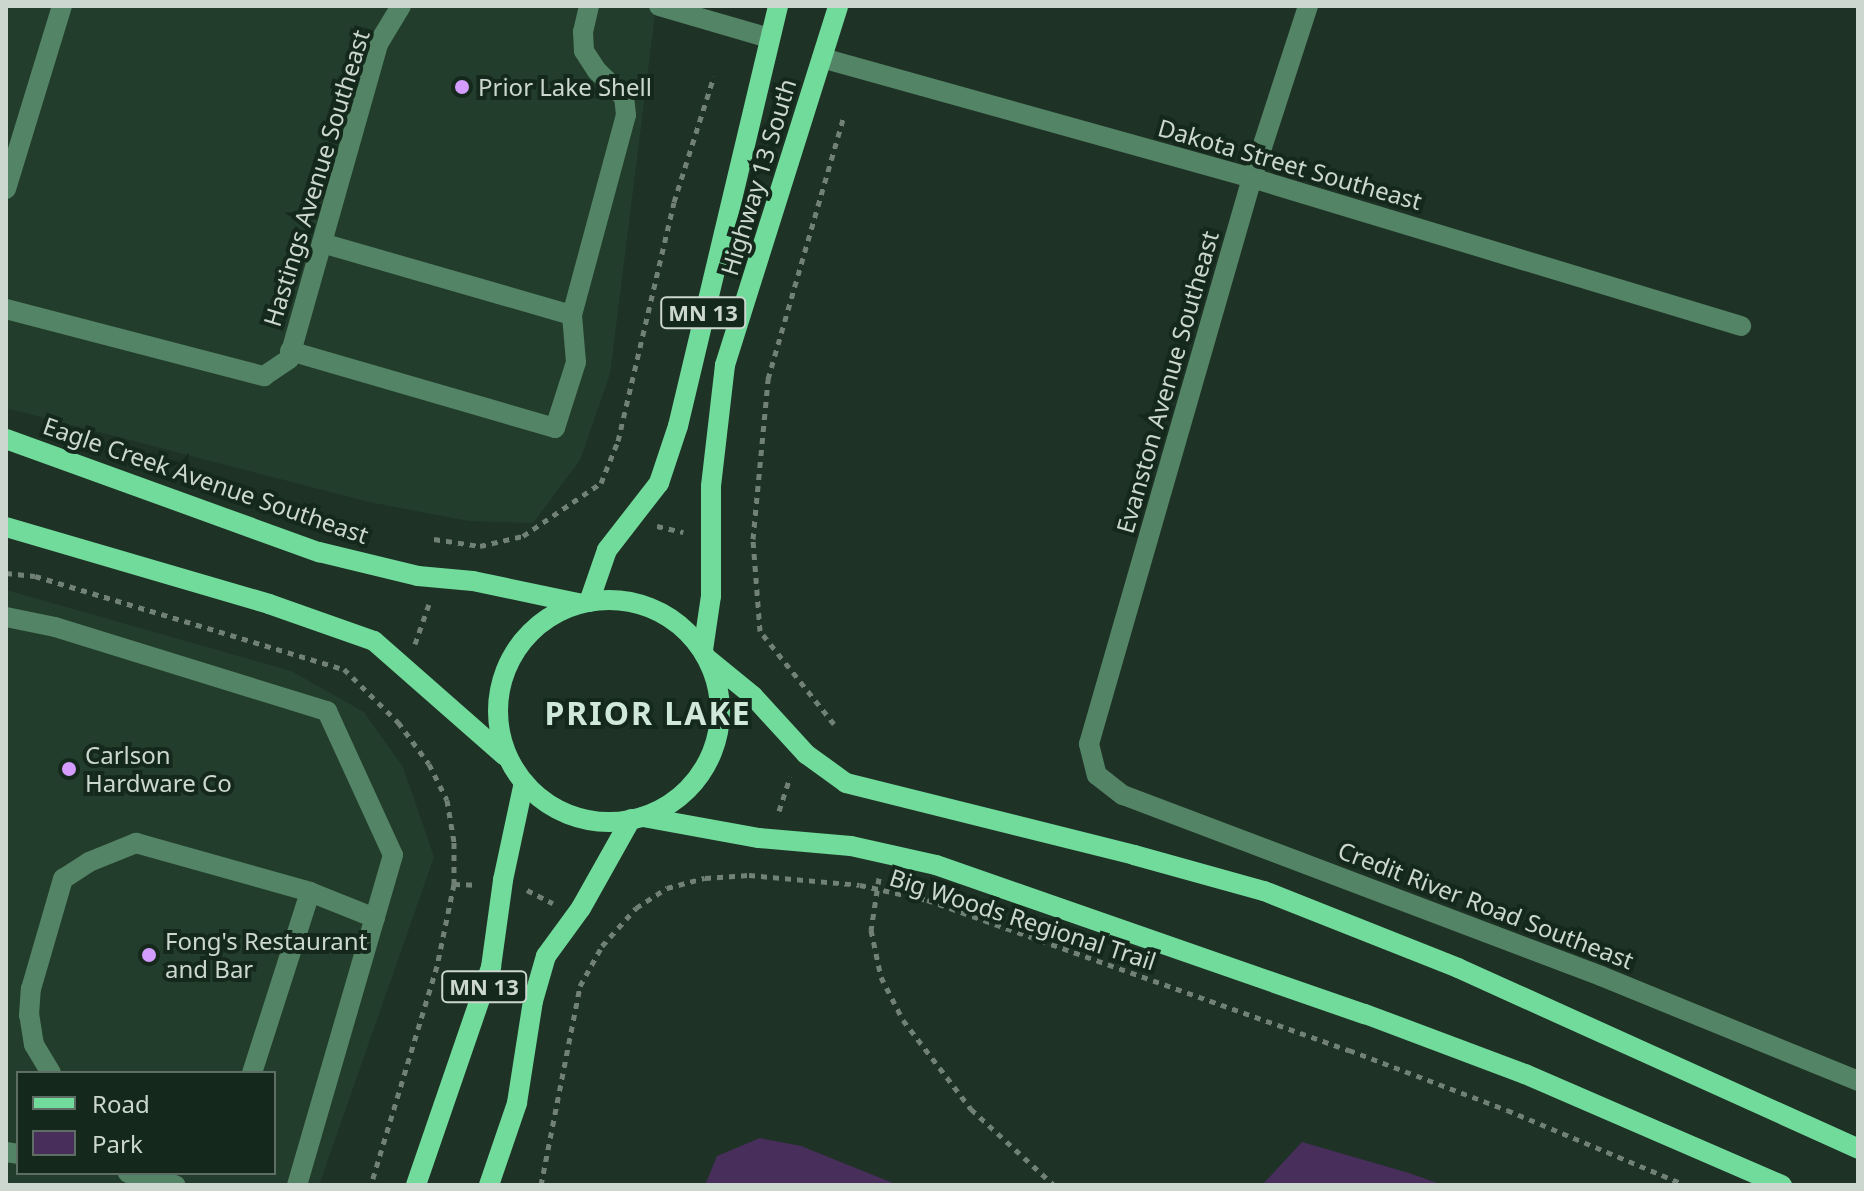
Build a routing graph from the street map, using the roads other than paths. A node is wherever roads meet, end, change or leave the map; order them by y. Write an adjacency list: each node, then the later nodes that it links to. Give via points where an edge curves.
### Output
1 (62, 6): 11 (street)
2 (401, 6): 12 (street, Hastings Avenue Southeast, via 378,44)
3 (589, 6): 14 (street, via 584,51 624,97 626,115)
4 (659, 6): 8 (street)
5 (778, 6): 8 (main road, Highway 13 South / MN 13)
6 (838, 6): 9 (main road, Highway 13 South / MN 13)
7 (1308, 6): 10 (street, Evanston Avenue Southeast)
8 (769, 38): 19 (main road, Highway 13 South / MN 13, via 678,426 659,483 607,550)
9 (822, 58): 10 (street, Dakota Street Southeast); 21 (main road, Highway 13 South / MN 13, via 725,365 711,486)
10 (1252, 178): 15 (street, Dakota Street Southeast); 23 (street, Evanston Avenue Southeast, via 1089,744)
11 (6, 189)
12 (322, 243): 14 (street); 16 (street, Hastings Avenue Southeast)
13 (6, 309): 16 (street, Hastings Avenue Southeast, via 264,376 289,359)
14 (572, 315): 16 (street, via 576,362 555,428)
15 (1741, 326)
16 (290, 351)
17 (6, 439): 19 (main road, Eagle Creek Avenue Southeast, via 319,552 418,576)
18 (6, 527): 22 (main road, via 269,604 374,641)
19 (583, 602): 21 (main road, via 616,599 653,607 686,628); 22 (main road, via 546,618 520,642 503,673 497,707 501,741)
20 (6, 617): 27 (street, via 55,627 327,711 393,855)
21 (706, 655): 25 (main road, via 721,697 719,735 704,771 677,800); 31 (main road, via 806,754 846,783 1264,891 1444,962)
22 (510, 761): 24 (main road)
23 (1097, 775): 30 (street, Credit River Road Southeast, via 1123,795 1601,976)
24 (524, 782): 25 (main road, via 540,799 570,816 604,822); 35 (main road, MN 13, via 491,967)
25 (637, 818): 36 (main road, MN 13, via 546,956 533,1001 517,1103); 37 (main road, via 759,838 851,846 936,865 1107,921 1525,1074)
26 (310, 892): 27 (street); 28 (street, via 136,843 63,879 31,989 29,1015 34,1045); 29 (street)
27 (375, 918): 34 (street)
28 (50, 1071)
29 (253, 1071)
30 (1858, 1081)
31 (1858, 1149)
32 (136, 1175): 33 (street)
33 (175, 1185)
34 (297, 1185)
35 (416, 1185)
36 (489, 1185)
37 (1782, 1185)

